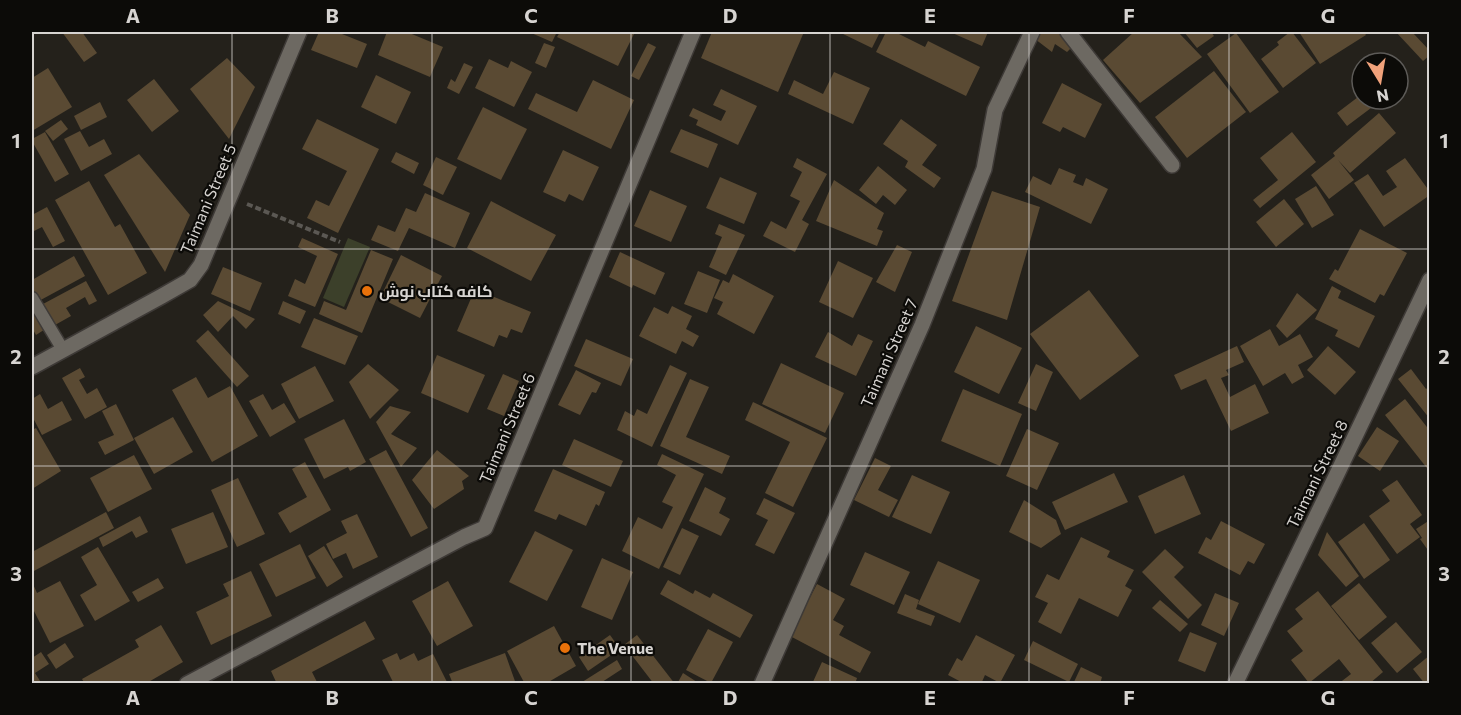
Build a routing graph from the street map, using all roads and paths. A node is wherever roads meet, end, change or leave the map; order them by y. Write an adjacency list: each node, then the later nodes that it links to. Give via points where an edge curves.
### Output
1 (299, 32): 6 (street, Taimani Street 5)
2 (693, 32): 12 (street, Taimani Street 6, via 485,528)
3 (1032, 32): 13 (street, Taimani Street 7, via 995,110 984,169 922,324)
4 (1068, 32): 5 (street)
5 (1172, 165)
6 (230, 196): 7 (path); 10 (street, Taimani Street 5, via 201,265 190,280)
7 (340, 242)
8 (1430, 280): 14 (street, Taimani Street 8)
9 (32, 298): 10 (lane)
10 (63, 350): 11 (street, Taimani Street 5)
11 (32, 367)
12 (187, 684)
13 (762, 684)
14 (1235, 684)

